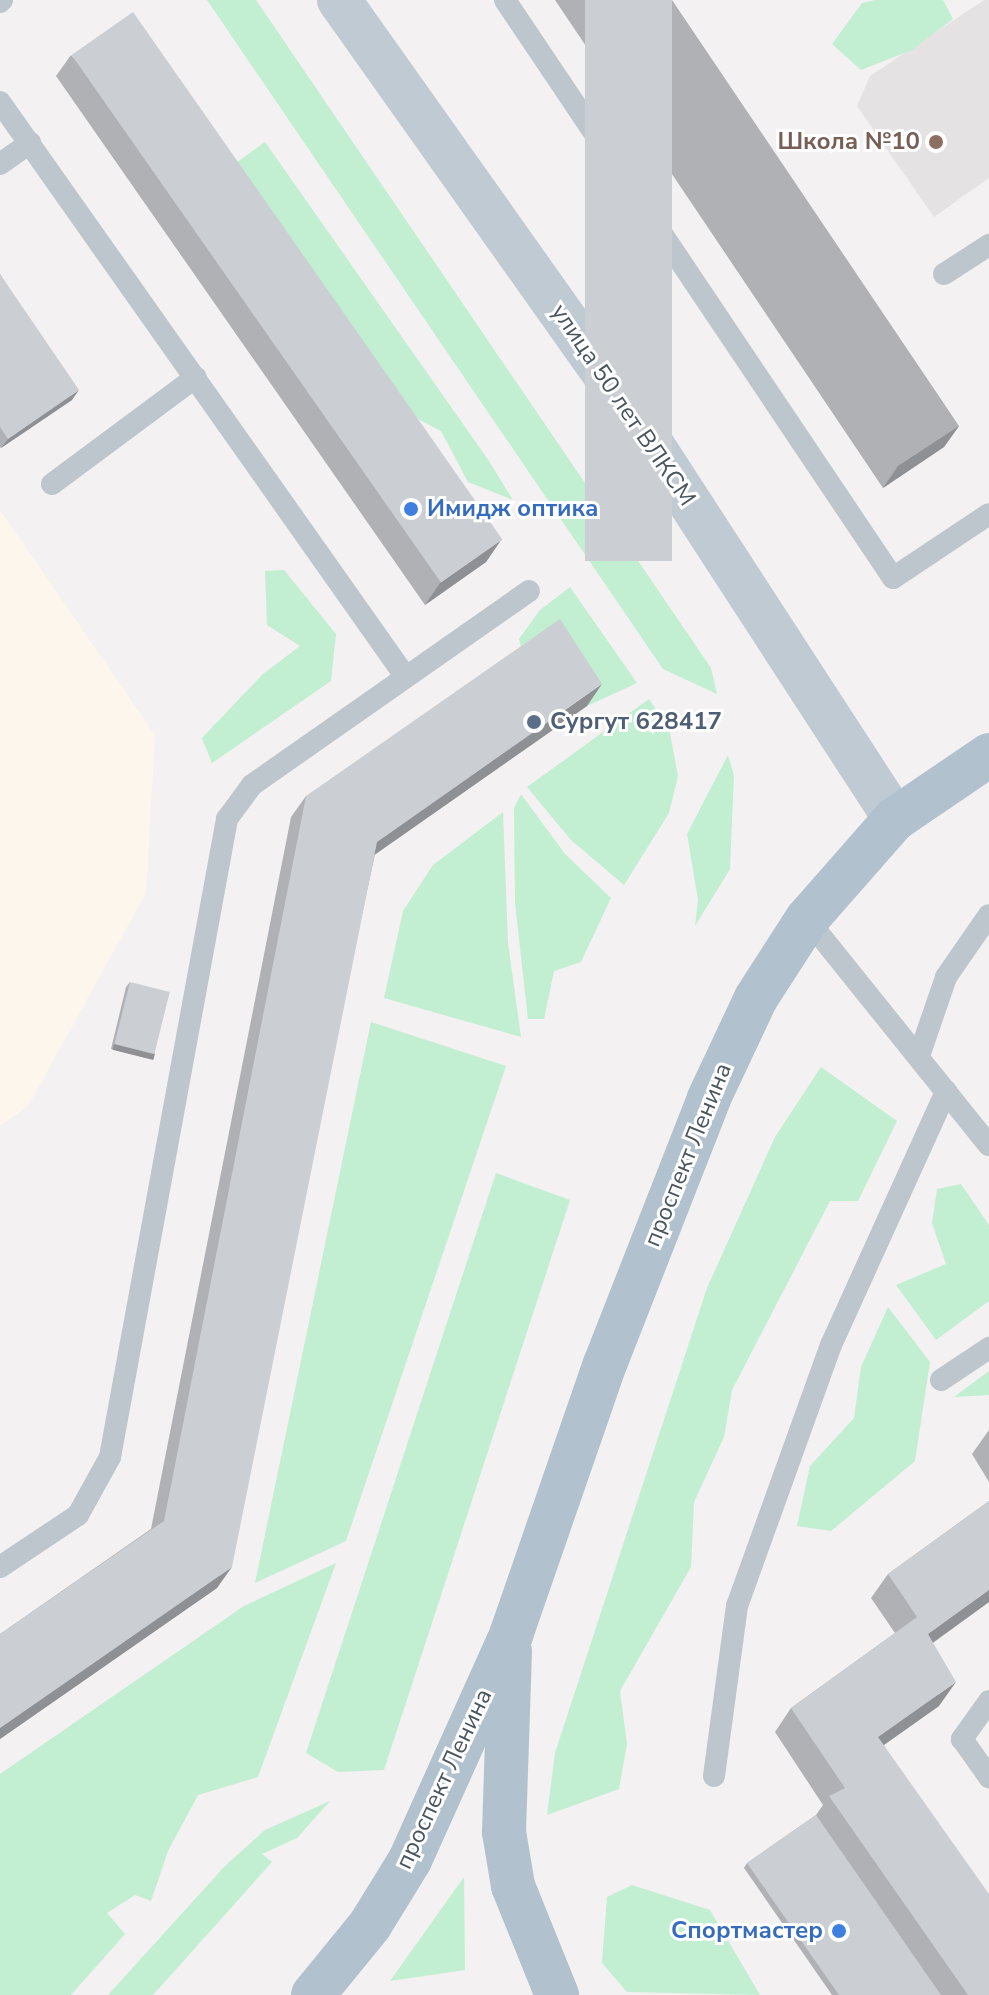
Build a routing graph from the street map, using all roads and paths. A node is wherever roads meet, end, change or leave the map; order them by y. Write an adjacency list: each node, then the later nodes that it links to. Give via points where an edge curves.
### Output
1 (339, 0): 14 (main road, улица 50 лет ВЛКСМ, via 629,409)
2 (505, 0): 10 (lane, via 893,578)
3 (0, 102): 4 (lane)
4 (30, 143): 5 (lane); 8 (lane)
5 (0, 164)
6 (989, 245): 7 (lane)
7 (944, 274)
8 (196, 377): 9 (lane); 12 (lane)
9 (52, 484)
10 (989, 514)
11 (529, 591): 12 (lane)
12 (405, 676): 22 (lane, via 252,785 227,819 110,1457 78,1515)
13 (989, 755): 14 (main road, проспект Ленина)
14 (895, 819): 16 (main road, проспект Ленина)
15 (989, 915): 17 (lane, via 946,977)
16 (807, 919): 17 (lane); 23 (main road, проспект Ленина, via 756,998 709,1098 605,1364)
17 (919, 1056): 18 (lane)
18 (946, 1091): 19 (lane); 25 (lane, via 831,1345 737,1606)
19 (989, 1145)
20 (989, 1348): 21 (lane)
21 (941, 1380)
22 (0, 1567)
23 (511, 1635): 27 (main road, проспект Ленина, via 410,1860 370,1925); 28 (main road, проспект Ленина, via 504,1832 513,1886)
24 (989, 1701): 26 (lane, via 962,1739)
25 (714, 1776)
26 (989, 1777)
27 (313, 1995)
28 (557, 1995)

